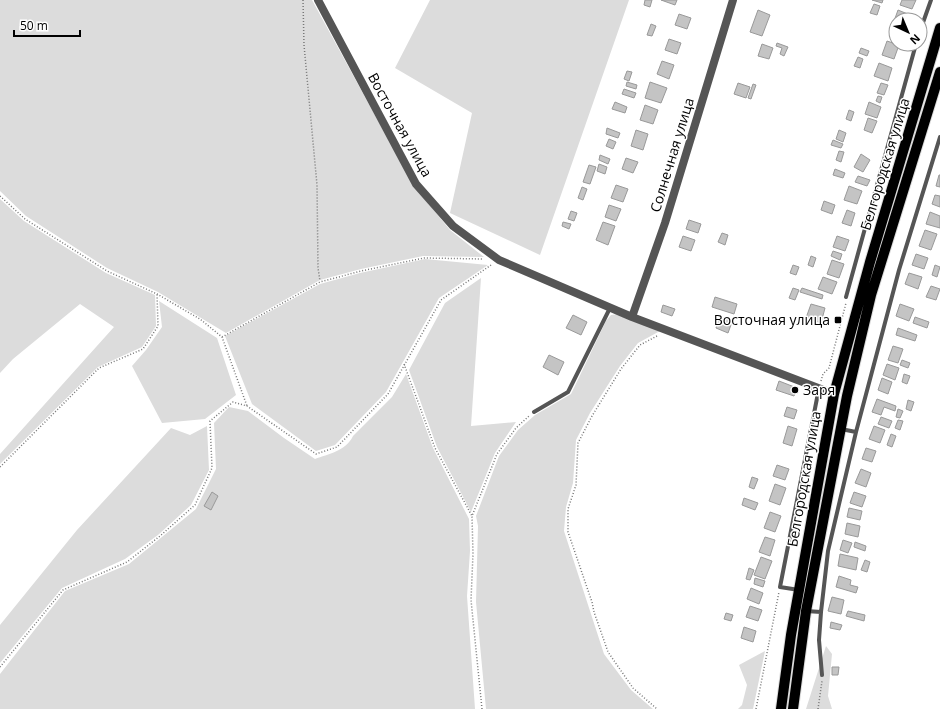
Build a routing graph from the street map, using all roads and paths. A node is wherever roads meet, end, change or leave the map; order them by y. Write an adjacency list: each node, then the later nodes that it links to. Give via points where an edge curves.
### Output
1 (302, 0): 13 (path, via 317,185)
2 (318, 0): 12 (street, Восточная улица, via 416,184 453,226)
3 (733, 0): 17 (street, Солнечная улица, via 665,223)
4 (931, 0): 5 (lane)
5 (927, 12)
6 (940, 28): 22 (main road, Белгородская улица, via 870,262)
7 (914, 52): 15 (lane)
8 (940, 72): 23 (main road, Белгородская улица, via 871,295)
9 (940, 137): 27 (lane, via 899,270)
10 (0, 196): 14 (path, via 25,219 107,271)
11 (484, 259): 13 (path, via 424,258)
12 (499, 260): 16 (street, Восточная улица); 20 (path, via 441,300)
13 (320, 282): 19 (path)
14 (157, 294): 19 (path, via 200,319); 28 (path, via 158,326 143,349 99,368)
15 (846, 297): 21 (path, via 829,368)
16 (610, 307): 17 (street, Восточная улица); 25 (lane, via 568,392)
17 (632, 317): 18 (street, Восточная улица)
18 (668, 331): 21 (street, Восточная улица); 37 (path, via 640,345 621,368 592,416 578,443 576,485 568,509 568,532 608,652 633,688)
19 (222, 337): 24 (path)
20 (404, 364): 24 (path, via 388,394 352,432 337,447 316,454); 29 (path, via 435,448)
21 (818, 388): 22 (street, Восточная улица); 30 (lane)
22 (834, 394): 23 (lane); 31 (main road, Белгородская улица)
23 (847, 396): 26 (main road, Белгородская улица)
24 (247, 406): 34 (path, via 233,402 210,420 212,468 195,505 127,562 63,590)
25 (534, 412): 29 (path, via 516,428 497,454)
26 (840, 429): 27 (lane); 32 (main road, Белгородская улица)
27 (856, 432): 33 (lane, via 828,551)
28 (0, 467)
29 (472, 516): 36 (path, via 471,600)
30 (780, 586): 31 (lane); 38 (path)
31 (799, 590): 39 (main road, Белгородская улица)
32 (806, 611): 33 (lane); 40 (main road, Белгородская улица)
33 (821, 612): 35 (lane, via 819,640)
34 (0, 667)
35 (822, 675): 41 (path)
36 (482, 709)
37 (657, 709)
38 (756, 709)
39 (781, 709)
40 (793, 709)
41 (818, 709)

